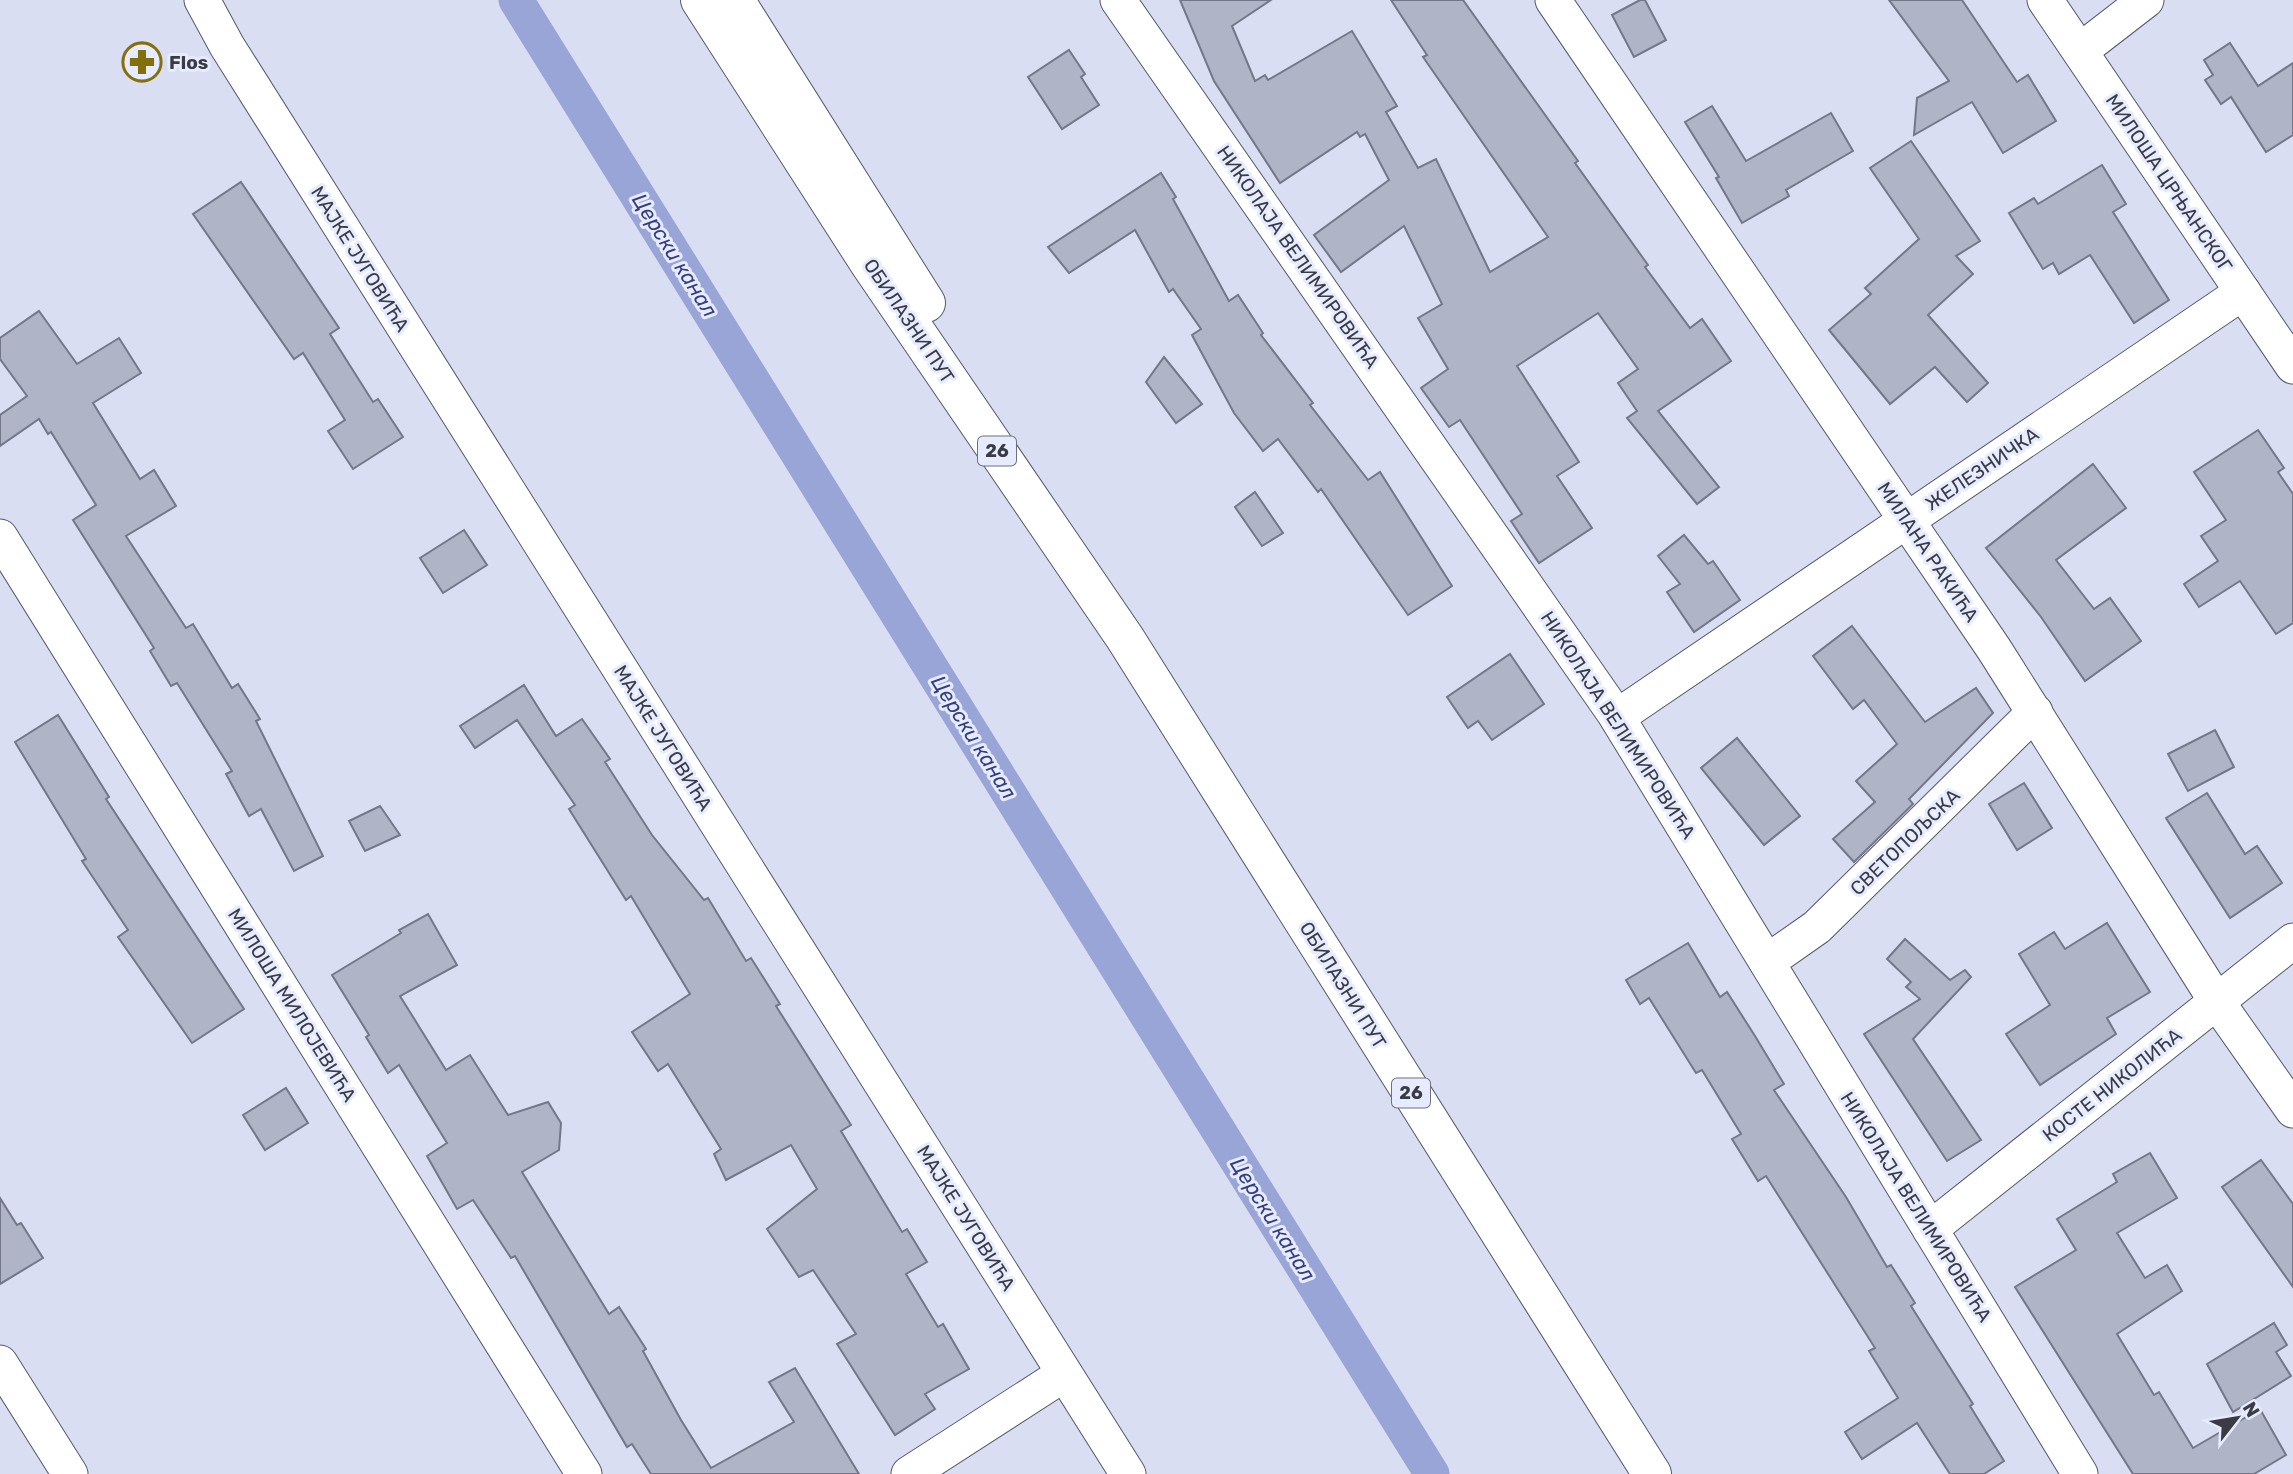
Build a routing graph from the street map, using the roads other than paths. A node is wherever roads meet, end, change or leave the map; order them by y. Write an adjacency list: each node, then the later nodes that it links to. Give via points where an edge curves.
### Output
1 (202, 0): 24 (street, МАЈКЕ ЈУГОВИЋА, via 463,424)
2 (700, 0): 15 (main road, ОБИЛАЗНИ ПУТ / 26, via 862,252)
3 (735, 0): 11 (main road, ОБИЛАЗНИ ПУТ / 26)
4 (758, 0): 11 (main road, via 917,262)
5 (1118, 0): 17 (street, НИКОЛАЈА ВЕЛИМИРОВИЋА)
6 (1553, 0): 13 (street, МИЛАНА РАКИЋА)
7 (2045, 0): 9 (street, МИЛОША ЦРЊАНСКОГ)
8 (2146, 0): 9 (street)
9 (2080, 51): 10 (street, МИЛОША ЦРЊАНСКОГ)
10 (2243, 292): 12 (street, МИЛОША ЦРЊАНСКОГ); 13 (street, ЖЕЛЕЗНИЧКА)
11 (926, 303): 15 (main road, ОБИЛАЗНИ ПУТ / 26, via 1064,527)
12 (2293, 366)
13 (1906, 521): 16 (street, МИЛАНА РАКИЋА); 17 (street, ЖЕЛЕЗНИЧКА)
14 (0, 537): 26 (street, МИЛОША МИЛОЈЕВИЋА)
15 (1125, 638): 29 (main road, ОБИЛАЗНИ ПУТ / 26)
16 (2035, 712): 19 (street, СВЕТОПОЉСКА, via 1817,927); 20 (street, МИЛАНА РАКИЋА)
17 (1617, 717): 19 (street, НИКОЛАЈА ВЕЛИМИРОВИЋА)
18 (2293, 941): 20 (street, КОСТЕ НИКОЛИЋА)
19 (1767, 962): 22 (street, НИКОЛАЈА ВЕЛИМИРОВИЋА)
20 (2217, 1002): 21 (street, МИЛАНА РАКИЋА); 22 (street, КОСТЕ НИКОЛИЋА)
21 (2293, 1110)
22 (1930, 1229): 30 (street, НИКОЛАЈА ВЕЛИМИРОВИЋА)
23 (0, 1363): 25 (street)
24 (1064, 1374): 27 (street); 28 (street, МАЈКЕ ЈУГОВИЋА)
25 (70, 1474)
26 (584, 1474)
27 (909, 1474)
28 (1128, 1474)
29 (1652, 1474)
30 (2080, 1474)

